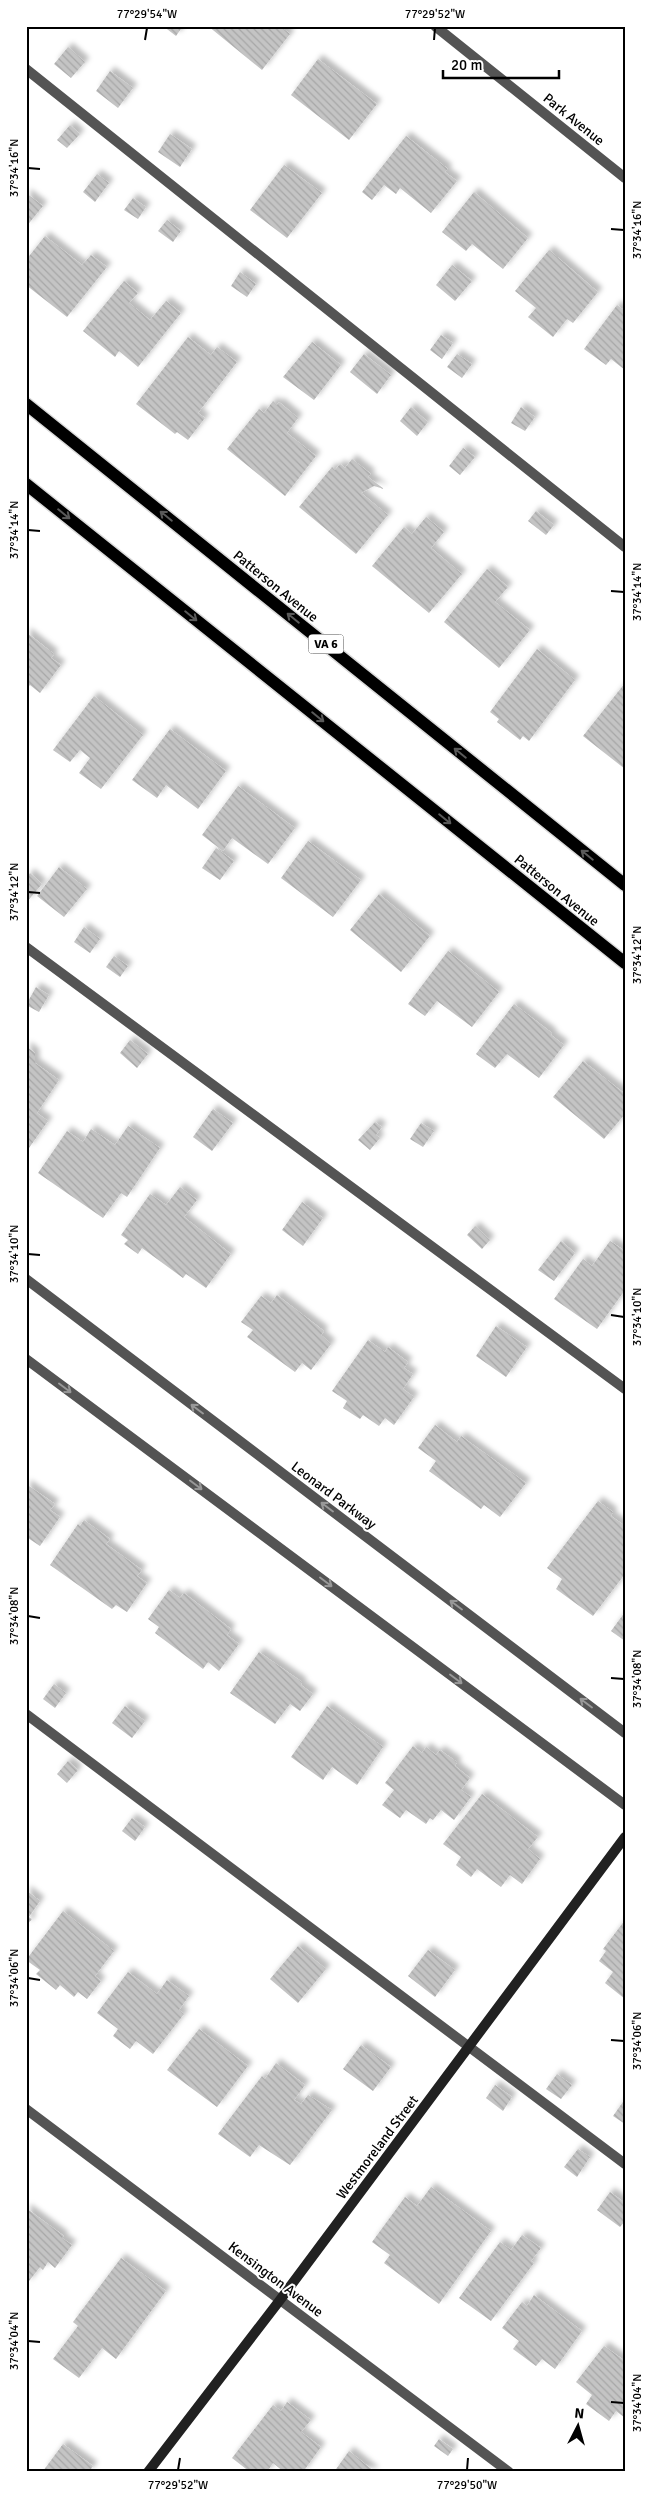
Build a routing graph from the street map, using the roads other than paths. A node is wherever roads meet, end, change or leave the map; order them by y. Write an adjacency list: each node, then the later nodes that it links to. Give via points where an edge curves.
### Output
1 (435, 26): 3 (street, Park Avenue)
2 (26, 69): 6 (street)
3 (625, 178)
4 (26, 404): 7 (main road, Patterson Avenue / VA 6, one-way to 4)
5 (26, 484): 9 (main road, Patterson Avenue, one-way to 9)
6 (625, 547)
7 (625, 885)
8 (26, 947): 12 (street)
9 (625, 962)
10 (26, 1279): 14 (street, Leonard Parkway, one-way to 10)
11 (26, 1359): 15 (street, one-way to 15)
12 (625, 1389)
13 (26, 1714): 17 (street)
14 (625, 1732)
15 (625, 1805)
16 (625, 1838): 17 (street, Westmoreland Street)
17 (469, 2046): 19 (street); 20 (street, Westmoreland Street)
18 (26, 2109): 20 (street, Kensington Avenue)
19 (625, 2164)
20 (280, 2300): 21 (street, Westmoreland Street); 22 (street, Kensington Avenue)
21 (148, 2472)
22 (509, 2472)

